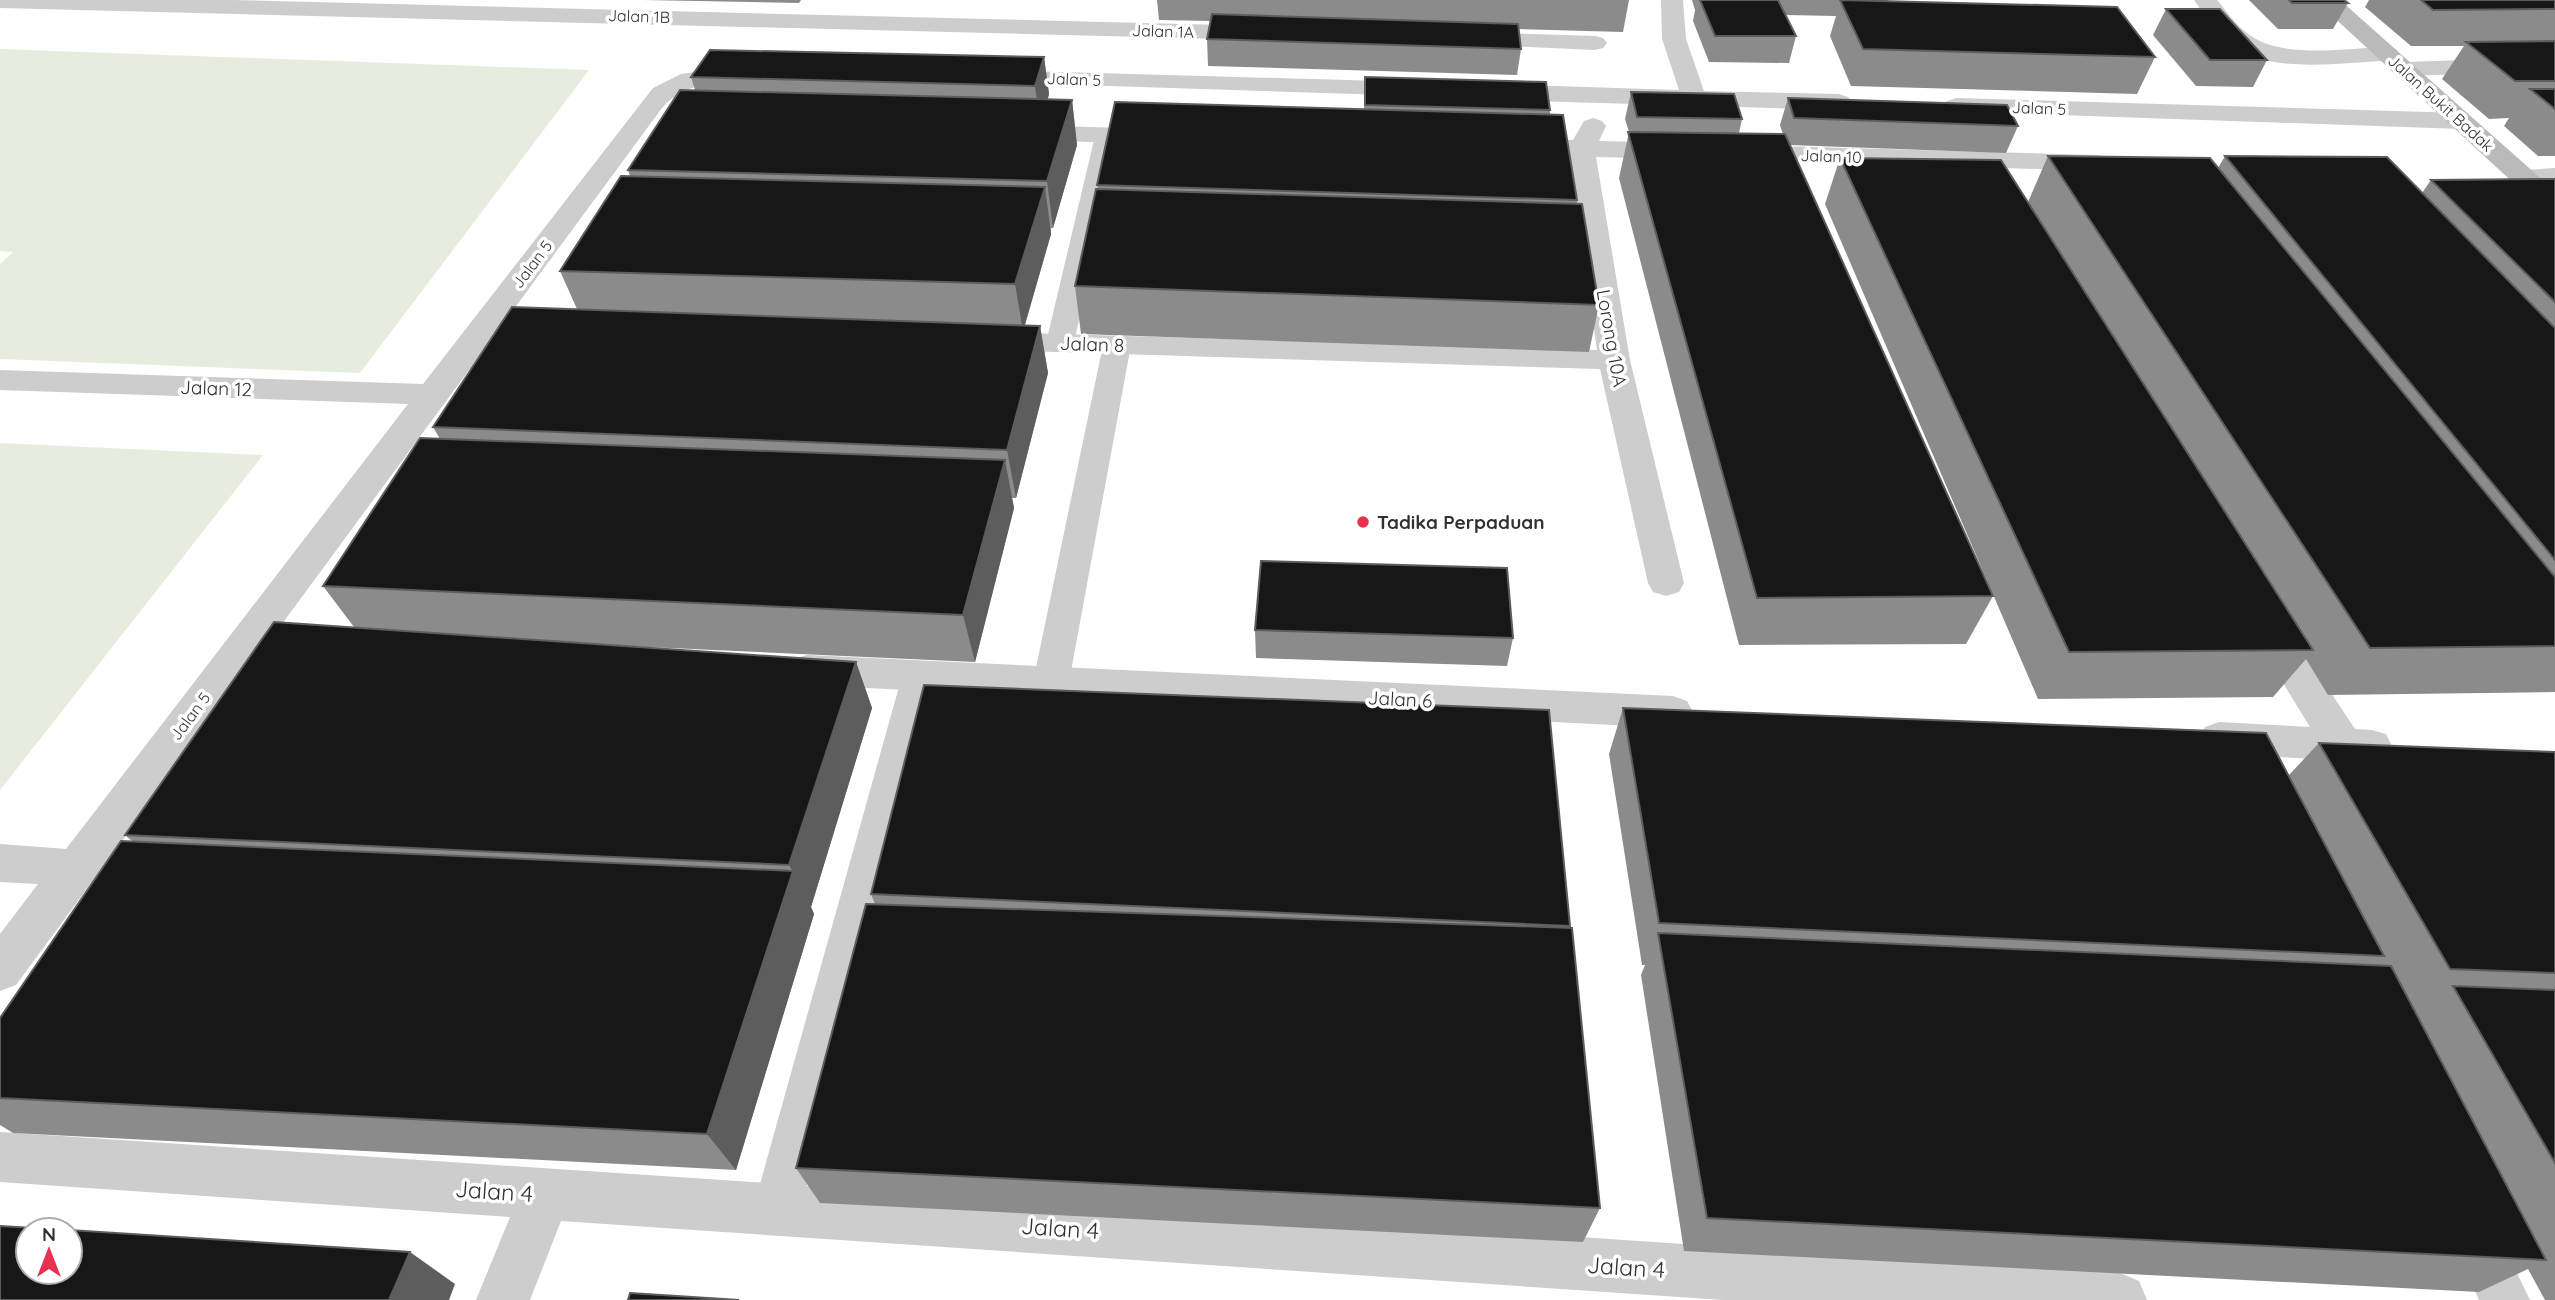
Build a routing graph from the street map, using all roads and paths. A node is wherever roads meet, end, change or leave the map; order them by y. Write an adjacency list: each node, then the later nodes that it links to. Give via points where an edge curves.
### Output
1 (1026, 0): 7 (street)
2 (1672, 0): 19 (street, via 1674,39)
3 (2205, 0): 11 (street, via 2244,42 2259,50)
4 (2326, 0): 11 (main road, Jalan Bukit Badak)
5 (0, 1): 6 (street, Jalan 1B)
6 (337, 4): 7 (street, Jalan 1B)
7 (1025, 26): 8 (street, Jalan 1A); 15 (street)
8 (1289, 34)
9 (1442, 39): 10 (street)
10 (1595, 43)
11 (2395, 61): 12 (street); 22 (main road, Jalan Bukit Badak)
12 (2555, 64)
13 (762, 72): 32 (street, Jalan 5, via 683,82 663,92 654,120)
14 (964, 76): 15 (street, Jalan 5)
15 (1044, 78): 16 (street, Jalan 5)
16 (1443, 90)
17 (1470, 91): 18 (street)
18 (1608, 95): 19 (street); 27 (street)
19 (1694, 98): 20 (street)
20 (1861, 103)
21 (1931, 105): 22 (street, Jalan 5)
22 (2461, 121): 30 (main road, Jalan Bukit Badak)
23 (997, 132): 24 (street)
24 (1107, 136): 25 (street); 35 (lane)
25 (1190, 138)
26 (1498, 146): 27 (street, Jalan 10)
27 (1582, 149): 28 (street, Jalan 10); 37 (street, Lorong 10A)
28 (2124, 163)
29 (2555, 176): 30 (street)
30 (2522, 177): 31 (main road, Jalan Bukit Badak)
31 (2555, 206)
32 (486, 325): 33 (street); 39 (street, Jalan 5)
33 (527, 326)
34 (964, 340): 35 (street, Jalan 8)
35 (1060, 343): 36 (street, Jalan 8)
36 (1117, 345): 37 (street, Jalan 8); 46 (lane)
37 (1614, 360): 40 (street, Lorong 10A)
38 (0, 380): 39 (street, Jalan 12)
39 (433, 395): 42 (street, Jalan 5)
40 (1666, 583)
41 (2254, 604): 50 (street)
42 (246, 643): 43 (street); 54 (street, Jalan 5)
43 (287, 645)
44 (769, 668): 45 (street, Jalan 6)
45 (920, 676): 46 (street, Jalan 6); 58 (lane)
46 (1051, 682): 47 (street, Jalan 6)
47 (1715, 714)
48 (2186, 737): 49 (street)
49 (2228, 739): 50 (street); 52 (lane)
50 (2343, 744): 51 (street)
51 (2409, 747)
52 (2246, 776)
53 (0, 863): 54 (street)
54 (76, 868): 55 (street, Jalan 5)
55 (0, 970)
56 (0, 1157): 57 (street, Jalan 4)
57 (545, 1194): 58 (street, Jalan 4); 60 (street)
58 (777, 1209): 61 (street, Jalan 4)
59 (2462, 1213): 62 (lane)
60 (503, 1300)
61 (2120, 1300)
62 (2505, 1300)

